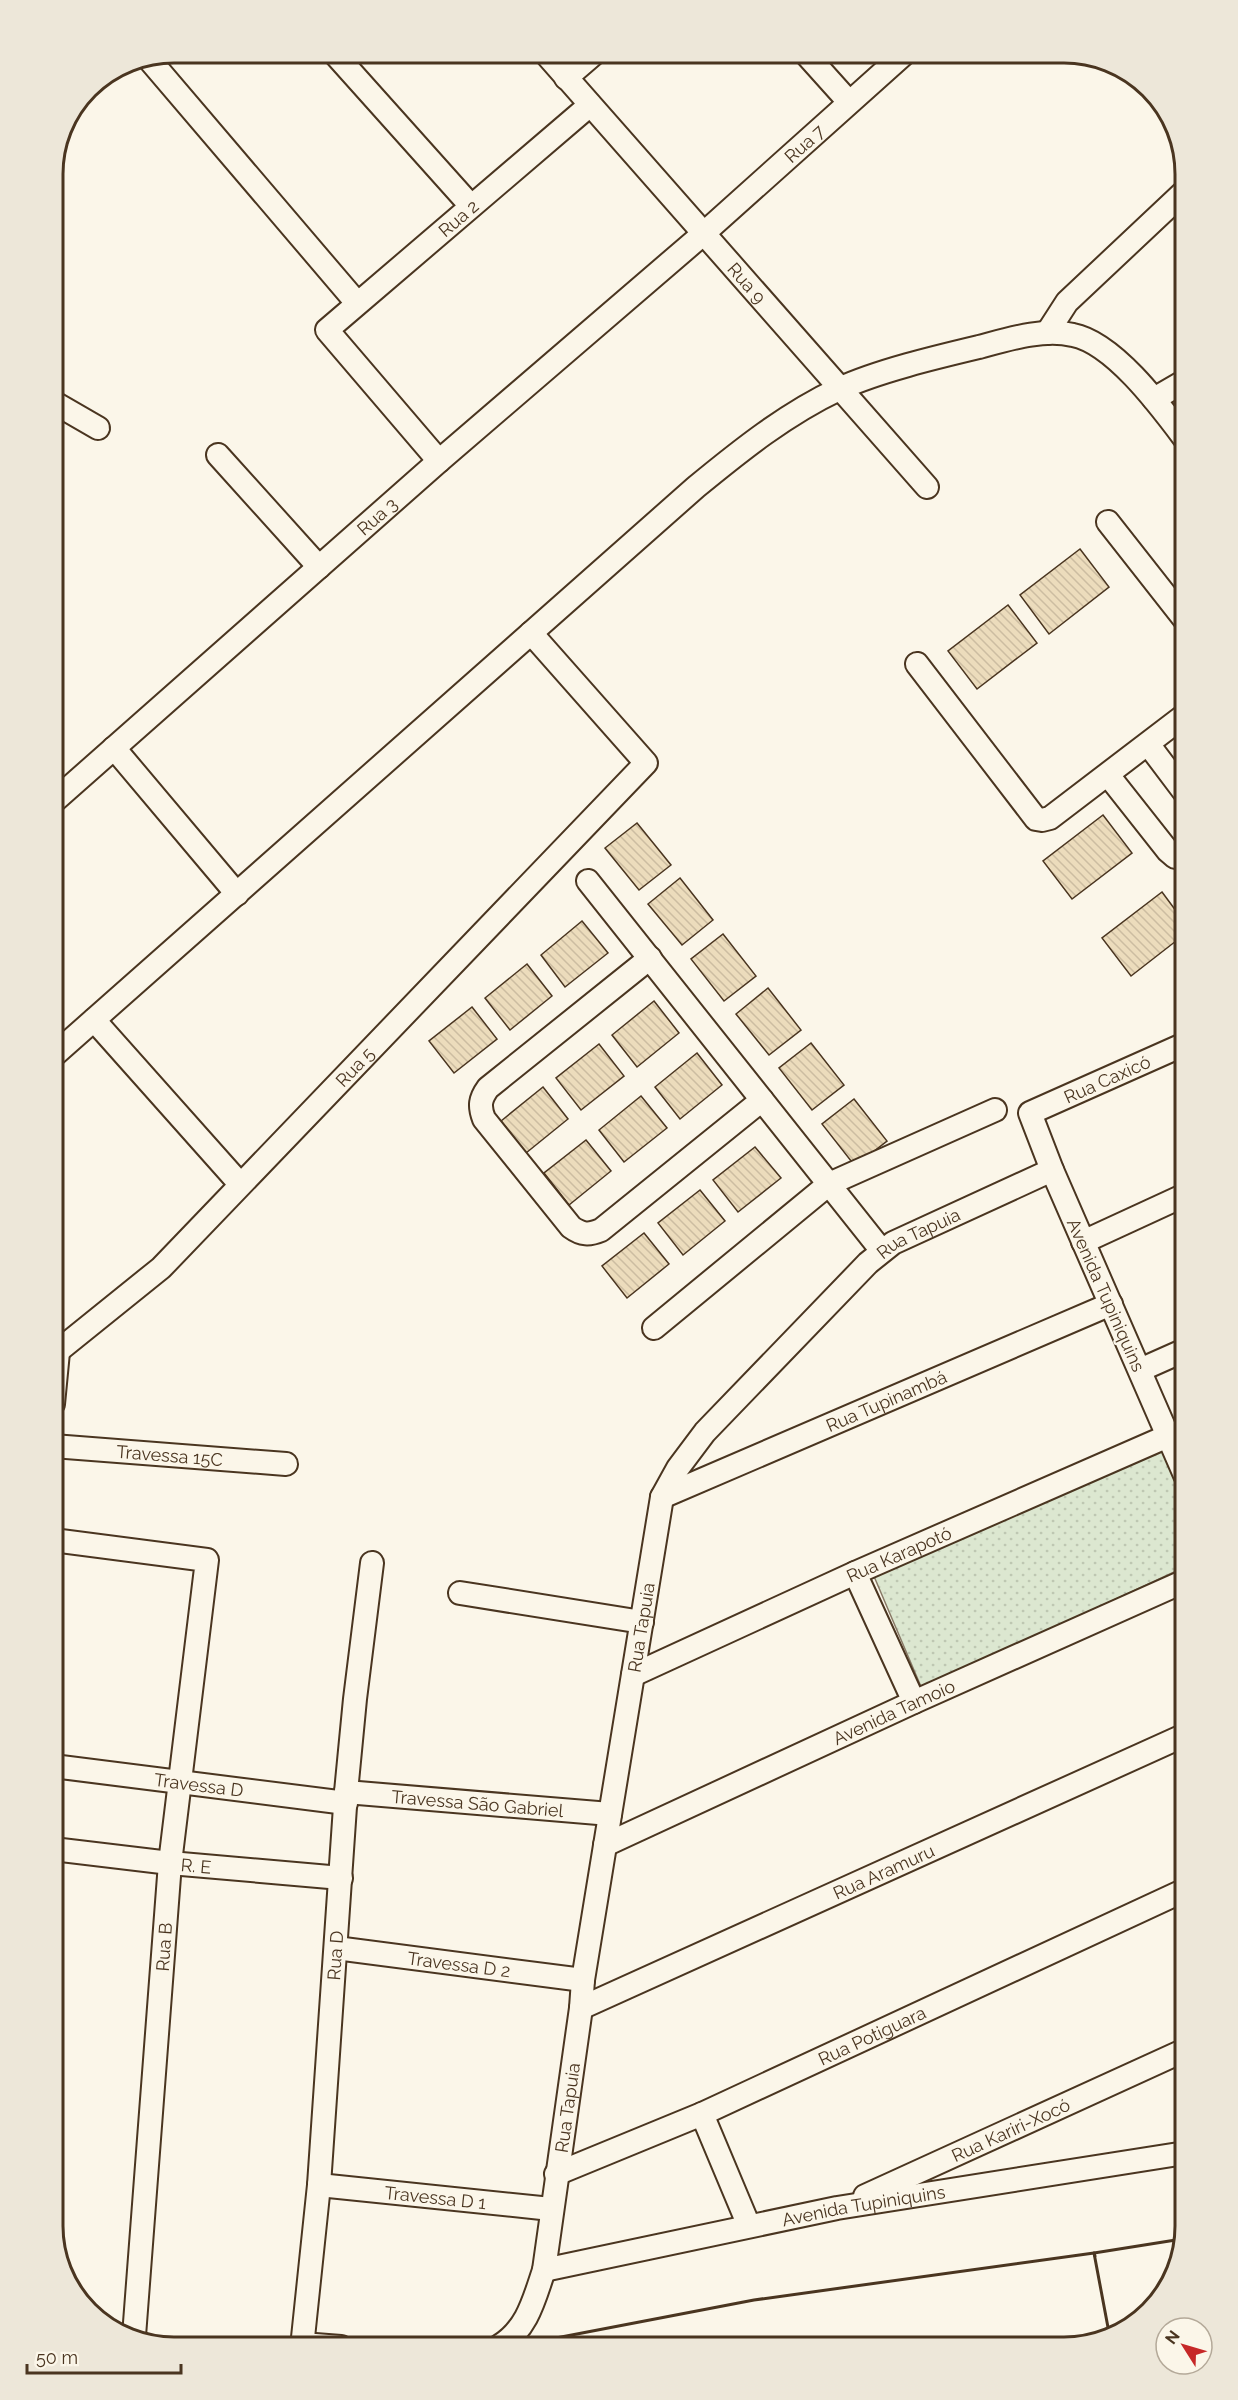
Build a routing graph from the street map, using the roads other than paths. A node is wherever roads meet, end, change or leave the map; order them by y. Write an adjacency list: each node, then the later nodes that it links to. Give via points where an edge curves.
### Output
1 (344, 63): 11 (street)
2 (553, 63): 7 (street, Rua 9)
3 (583, 63): 7 (street)
4 (814, 63): 8 (street)
5 (894, 63): 8 (street, Rua 7)
6 (154, 65): 13 (street)
7 (566, 78): 9 (street, Rua 9)
8 (849, 102): 12 (street, Rua 7)
9 (590, 105): 11 (street, Rua 2); 12 (street, Rua 9)
10 (1175, 200): 14 (street, via 1067,302)
11 (471, 206): 13 (street, Rua 2)
12 (703, 234): 16 (street, Rua 9); 22 (street, Rua 3)
13 (357, 303): 22 (street, Rua 2, via 327,330)
14 (1047, 333): 16 (street, via 969,349); 17 (street, via 1075,335 1094,344)
15 (1175, 387): 17 (street)
16 (841, 388): 23 (street, Rua 9); 27 (street, via 805,407 734,455)
17 (1154, 399): 19 (street)
18 (63, 408): 20 (street)
19 (1175, 426)
20 (98, 428)
21 (218, 455): 25 (street)
22 (439, 461): 25 (street, Rua 3)
23 (927, 487)
24 (1108, 522): 26 (street)
25 (319, 567): 31 (street, Rua 3)
26 (1175, 607)
27 (531, 633): 37 (street); 46 (street, Rua 5, via 646,763)
28 (917, 664): 32 (street, via 1036,819 1050,818)
29 (1175, 723): 30 (street)
30 (1148, 744): 32 (street); 33 (street)
31 (114, 748): 34 (street, Rua 3); 37 (street)
32 (1108, 775): 35 (street)
33 (1175, 780)
34 (63, 793)
35 (1175, 857)
36 (588, 881): 38 (street)
37 (237, 894): 39 (street)
38 (650, 958): 42 (street); 42 (street, via 488,1088 481,1097 484,1119 571,1227 591,1234 601,1230)
39 (94, 1020): 40 (street); 46 (street)
40 (63, 1047)
41 (1175, 1048): 44 (street, Rua Caxicó)
42 (762, 1100): 47 (street)
43 (995, 1110): 47 (street)
44 (1030, 1113): 45 (street, Avenida Tupiniquins)
45 (1052, 1170): 49 (street, Avenida Tupiniquins); 50 (street, Rua Tapuia)
46 (240, 1184): 53 (street, Rua 5, via 161,1268)
47 (829, 1184): 50 (street); 52 (street)
48 (1175, 1200): 49 (street)
49 (1083, 1242): 51 (street, Avenida Tupiniquins)
50 (879, 1248): 60 (street, Rua Tapuia, via 705,1432 678,1467)
51 (1111, 1304): 55 (street, Avenida Tupiniquins); 60 (street, Rua Tupinambá)
52 (654, 1328)
53 (63, 1348)
54 (1175, 1355): 55 (street)
55 (1140, 1371): 56 (street, Avenida Tupiniquins)
56 (1168, 1436): 58 (street, Avenida Tupiniquins); 63 (street, Rua Karapotó)
57 (63, 1447): 59 (street, Travessa 15C)
58 (1175, 1452)
59 (286, 1464)
60 (662, 1497): 66 (street, Rua Tapuia)
61 (63, 1541): 71 (street, Rua B, via 207,1560)
62 (372, 1563): 72 (street, Rua D)
63 (855, 1573): 67 (street, Rua Karapotó); 68 (street)
64 (1175, 1585): 68 (street, Avenida Tamoio)
65 (460, 1593): 66 (street)
66 (642, 1622): 67 (street, Rua Tapuia)
67 (633, 1675): 73 (street, Rua Tapuia)
68 (914, 1702): 74 (street, Avenida Tamoio)
69 (1175, 1740): 81 (street, Rua Aramuru)
70 (63, 1767): 71 (street, Travessa D)
71 (181, 1781): 72 (street, Travessa D); 76 (street, Rua B)
72 (346, 1797): 73 (street, Travessa São Gabriel); 77 (street, Rua D)
73 (610, 1814): 74 (street, Rua Tapuia)
74 (605, 1845): 80 (street, Rua Tapuia)
75 (63, 1850): 76 (street, R. E)
76 (170, 1863): 77 (street, R. E); 91 (street, Rua B)
77 (341, 1878): 79 (street, Rua D)
78 (1175, 1895): 83 (street, Rua Potiguara)
79 (336, 1948): 80 (street, Travessa D 2); 86 (street, Rua D)
80 (584, 1980): 81 (street, Rua Tapuia)
81 (581, 2008): 85 (street, Rua Tapuia)
82 (1175, 2055): 87 (street, Rua Kariri-Xocó)
83 (702, 2114): 85 (street, Rua Potiguara); 89 (street)
84 (1175, 2155): 87 (street, Avenida Tupiniquins)
85 (556, 2174): 88 (street, Rua Tapuia)
86 (319, 2185): 88 (street, Travessa D 1); 92 (street, Rua D)
87 (837, 2208): 89 (street, Avenida Tupiniquins)
88 (551, 2209): 90 (street, Rua Tapuia)
89 (749, 2226): 90 (street, Avenida Tupiniquins)
90 (544, 2270): 93 (street, Rua Tapuia, via 523,2325)
91 (134, 2330)
92 (303, 2337)
93 (512, 2337)

